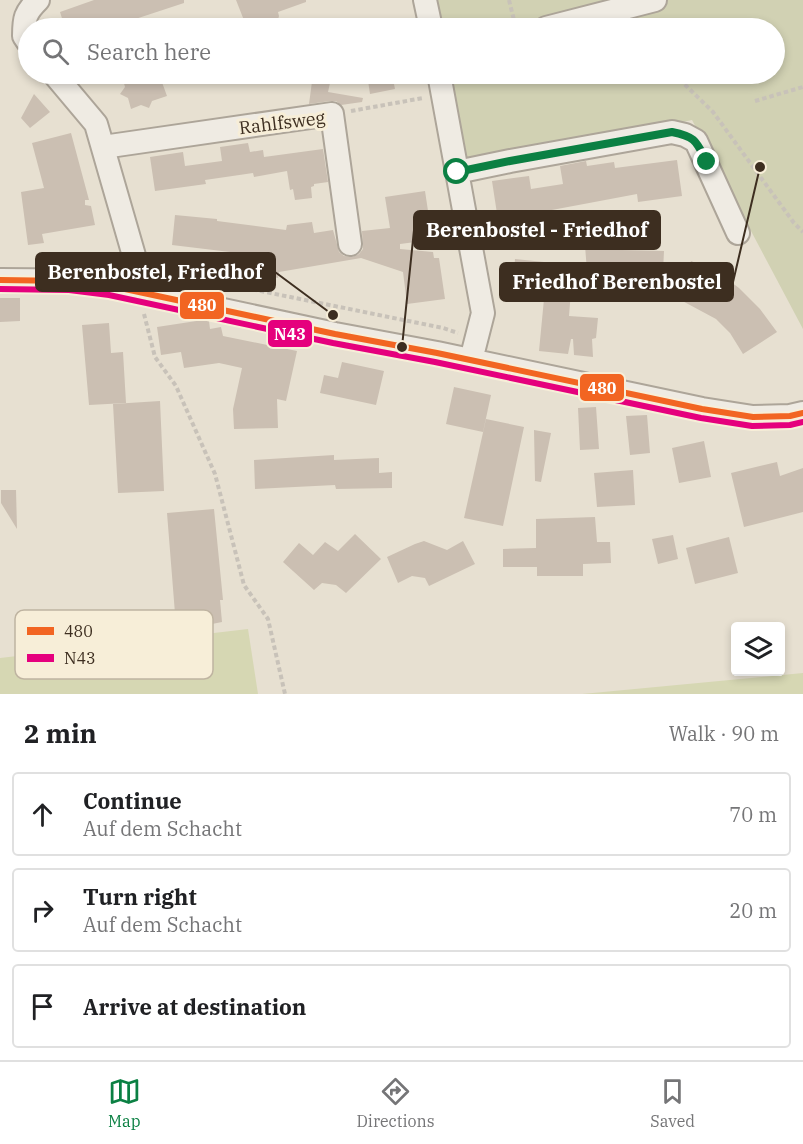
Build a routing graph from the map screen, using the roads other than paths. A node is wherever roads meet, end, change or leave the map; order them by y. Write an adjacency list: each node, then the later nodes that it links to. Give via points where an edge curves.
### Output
1 (38, 0): 4 (street)
2 (425, 0): 5 (street)
3 (655, 0): 6 (street)
4 (25, 18)
5 (429, 18)
6 (585, 18)
7 (62, 84): 9 (street, via 96,124)
8 (441, 84): 10 (street)
9 (103, 147): 12 (street, Rahlfsweg, via 332,114); 14 (street, via 137,266)
10 (457, 172): 11 (street, via 672,132 696,141); 15 (street, via 483,313)
11 (738, 233)
12 (350, 244)
13 (0, 280): 14 (street, via 84,282)
14 (139, 292): 15 (street)
15 (471, 360): 16 (street, via 702,410 753,417)
16 (803, 413)

